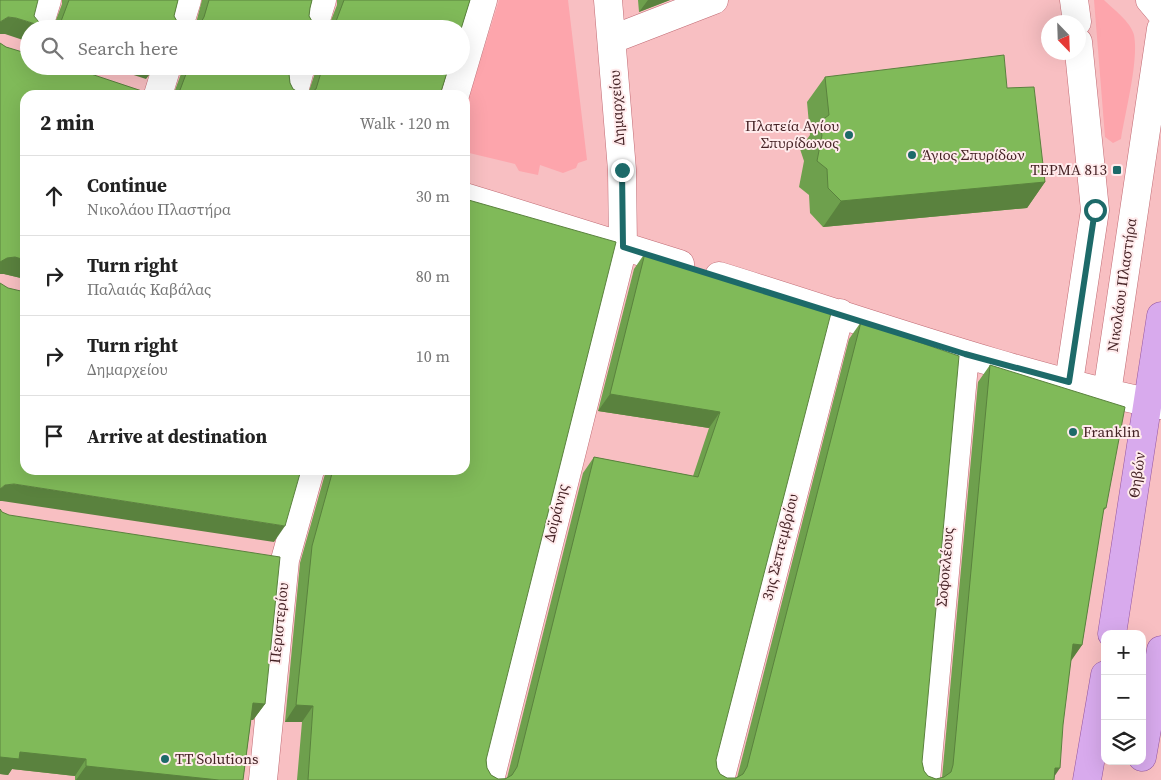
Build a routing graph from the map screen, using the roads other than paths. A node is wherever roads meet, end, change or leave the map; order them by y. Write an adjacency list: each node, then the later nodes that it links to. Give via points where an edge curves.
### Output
1 (47, 0): 11 (street)
2 (187, 0): 12 (street)
3 (322, 0): 13 (street)
4 (483, 0): 16 (street)
5 (608, 0): 15 (street, Δημαρχείου)
6 (714, 0): 15 (street)
7 (1074, 0): 10 (street)
8 (1150, 0): 9 (street)
9 (1161, 13)
10 (1076, 15)
11 (41, 20)
12 (181, 20)
13 (316, 20)
14 (1161, 29): 30 (street, Νικολάου Πλαστήρα)
15 (613, 39): 25 (street, Δημαρχείου, via 622,170)
16 (470, 44)
17 (1080, 60): 29 (street, via 1095,210)
18 (160, 75): 21 (street)
19 (299, 75): 22 (street)
20 (461, 75): 23 (street)
21 (149, 90)
22 (295, 90)
23 (456, 90)
24 (470, 199): 25 (street)
25 (623, 247): 26 (street); 39 (street, Δοϊράνης)
26 (840, 313): 28 (street); 40 (street, 3ης Σεπτεμβρίου)
27 (1161, 316): 31 (main road, Θηβών)
28 (965, 354): 29 (street); 41 (street, Σοφοκλέους)
29 (1069, 382): 30 (street)
30 (1107, 393): 31 (street)
31 (1154, 403): 33 (main road, Θηβών)
32 (308, 475): 38 (street, Περιστερίου, via 275,559)
33 (1113, 630)
34 (1161, 650): 36 (main road)
35 (1101, 698): 42 (main road)
36 (1146, 734)
37 (1141, 765): 43 (main road)
38 (263, 780)
39 (490, 780)
40 (720, 780)
41 (926, 780)
42 (1087, 780)
43 (1138, 780)

